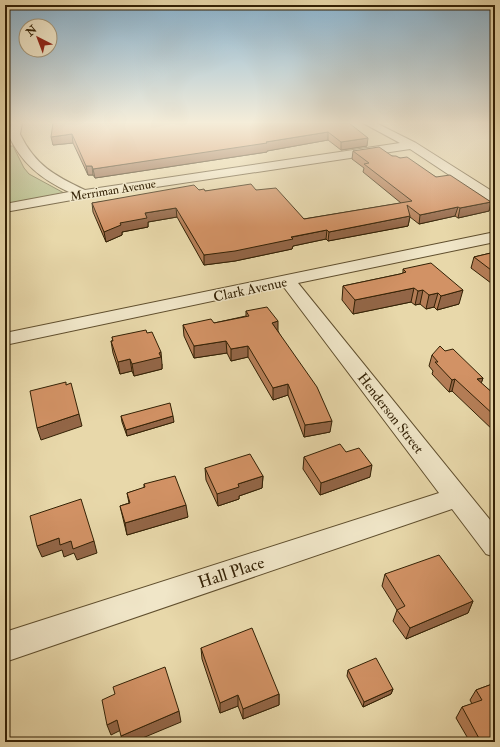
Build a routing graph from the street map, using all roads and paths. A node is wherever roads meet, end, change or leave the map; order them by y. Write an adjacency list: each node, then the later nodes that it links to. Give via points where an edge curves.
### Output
1 (28, 158): 4 (street, via 46,175)
2 (326, 158): 4 (street, Merriman Avenue)
3 (432, 158): 5 (street)
4 (83, 194): 6 (street, Merriman Avenue)
5 (495, 199)
6 (5, 208)
7 (495, 237): 8 (street, Clark Avenue)
8 (288, 281): 9 (street, Clark Avenue); 10 (street, Henderson Street)
9 (5, 339)
10 (457, 497): 11 (street, Henderson Street); 12 (street, Hall Place)
11 (495, 546)
12 (5, 648)

